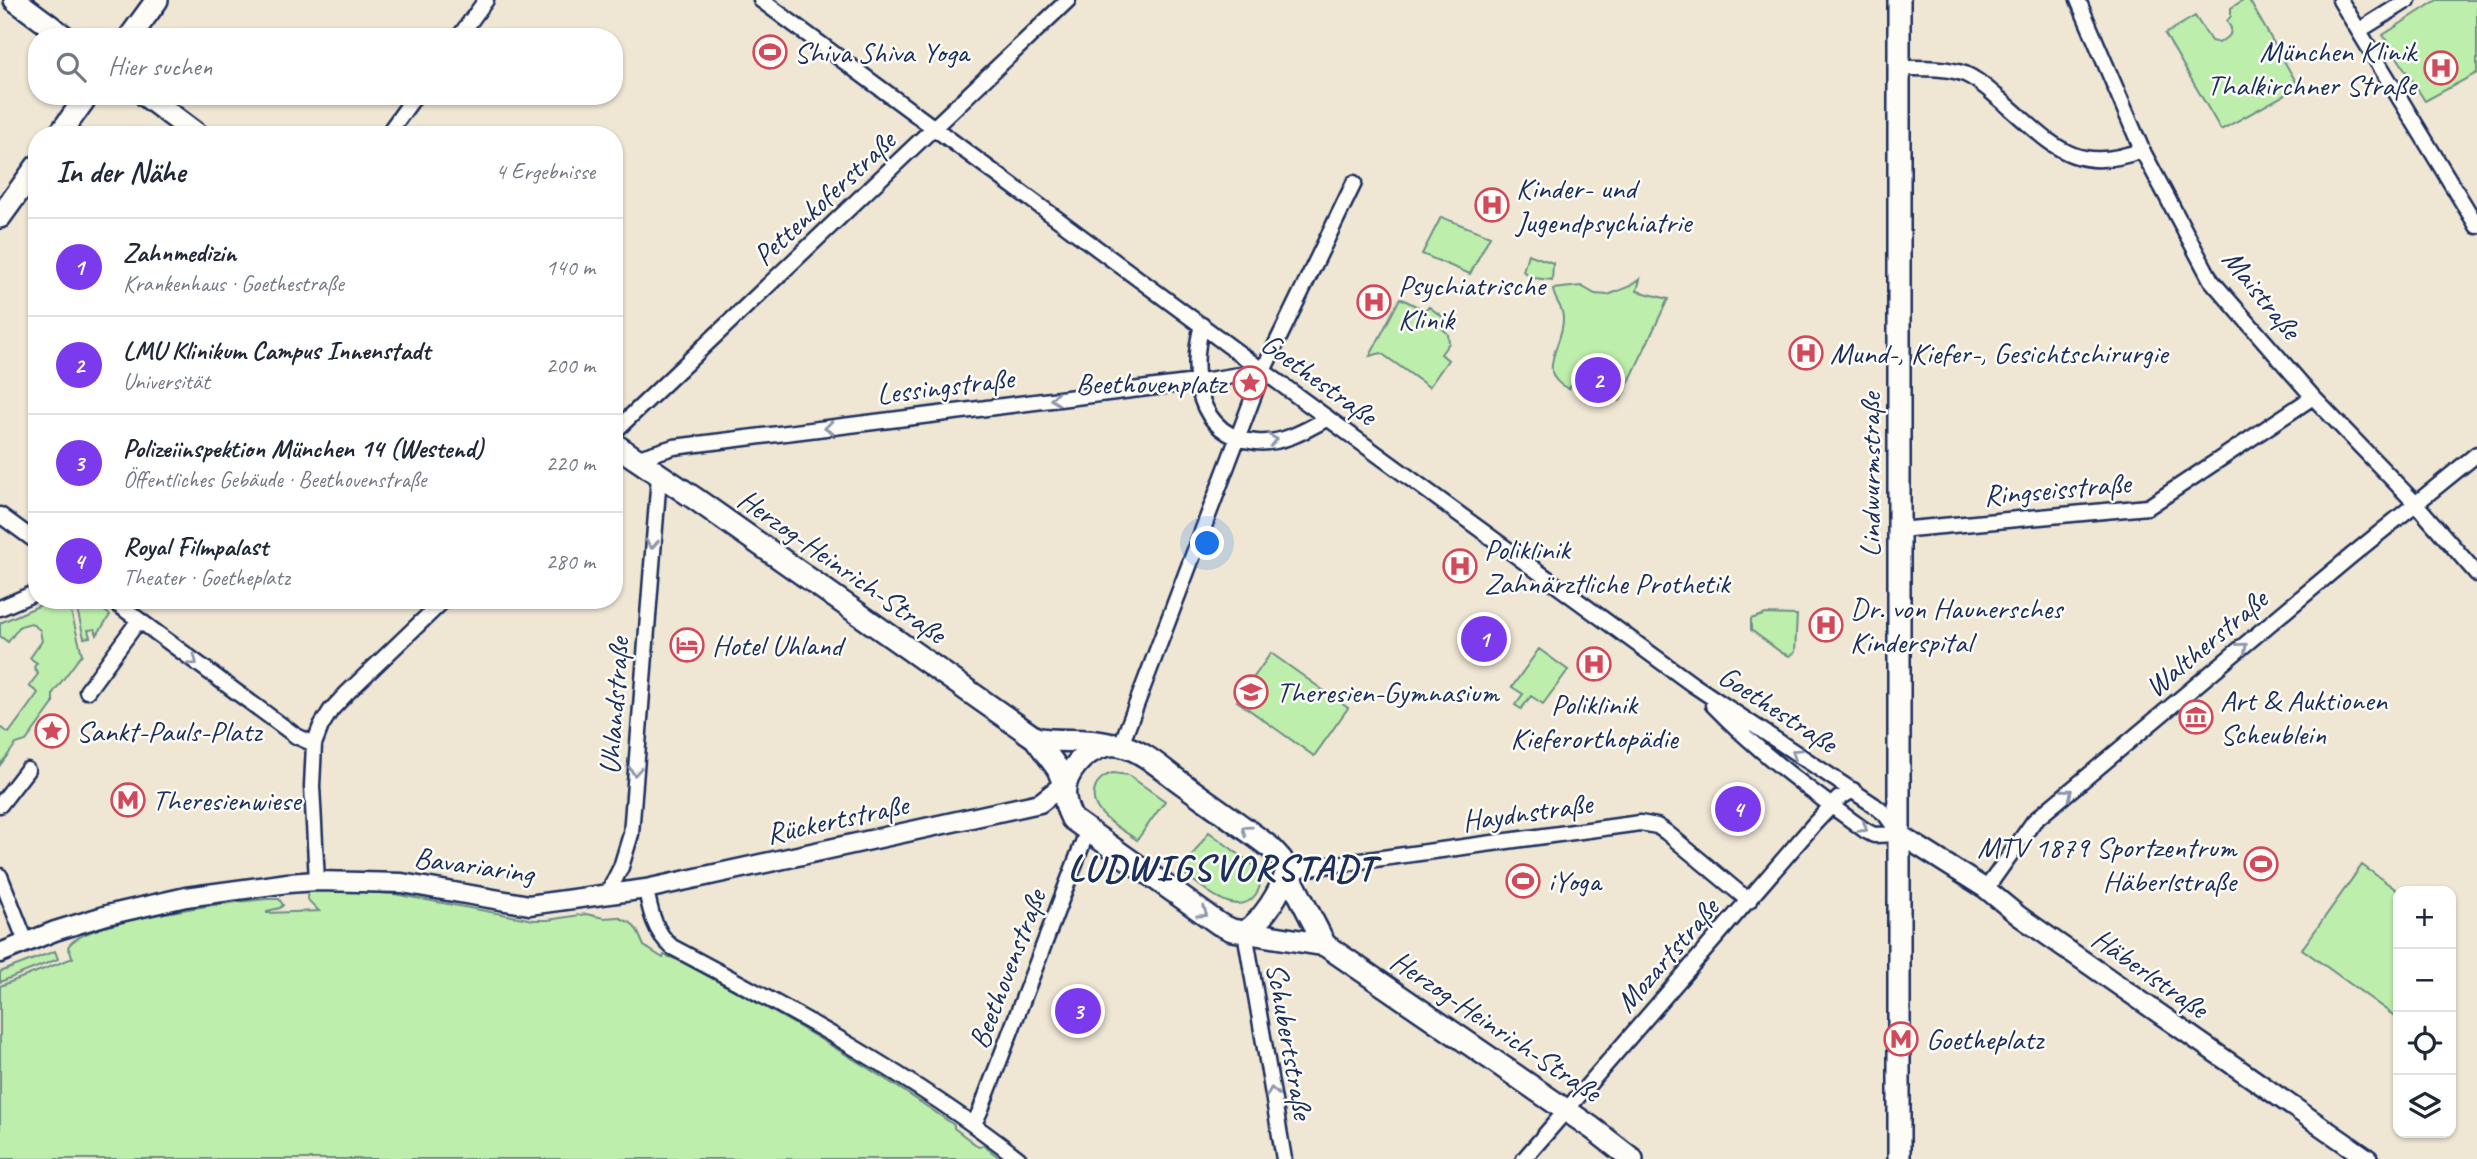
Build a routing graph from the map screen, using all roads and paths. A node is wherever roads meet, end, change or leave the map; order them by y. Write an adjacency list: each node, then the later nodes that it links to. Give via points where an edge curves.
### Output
1 (15, 0): 10 (main road)
2 (158, 0): 11 (main road)
3 (486, 0): 12 (street)
4 (761, 0): 21 (street, Goethestraße)
5 (1068, 0): 21 (street, Pettenkoferstraße)
6 (1899, 0): 14 (main road, Lindwurmstraße)
7 (2078, 0): 22 (street, Maistraße)
8 (2340, 0): 13 (street)
9 (2408, 0): 13 (street)
10 (53, 28)
11 (137, 28)
12 (466, 28)
13 (2360, 30): 26 (street)
14 (1900, 68): 22 (street, via 1966,74 2070,155 2100,160); 40 (main road, Lindwurmstraße)
15 (81, 105): 18 (main road)
16 (158, 105): 19 (main road)
17 (409, 105): 20 (street)
18 (65, 126)
19 (186, 126)
20 (393, 126)
21 (936, 127): 27 (street, Goethestraße); 32 (street, Pettenkoferstraße)
22 (2142, 150): 30 (street, Maistraße, via 2211,280)
23 (28, 178): 25 (main road)
24 (1354, 183): 28 (street)
25 (0, 217)
26 (2477, 226)
27 (1202, 325): 28 (street, Goethestraße); 29 (street)
28 (1263, 372): 29 (street, Lessingstraße); 31 (street, Goethestraße); 33 (street)
29 (1196, 382): 33 (street, via 1210,416); 36 (street, Lessingstraße, one-way to 36, via 674,447)
30 (2313, 397): 38 (street, Maistraße); 40 (street, Ringseisstraße, via 2148,507)
31 (1328, 418): 33 (street, one-way to 31, via 1257,442 1283,439); 48 (street, Goethestraße)
32 (623, 423)
33 (1238, 438): 52 (street)
34 (623, 450): 36 (main road, Herzog-Heinrich-Straße)
35 (2477, 454): 38 (street, Waltherstraße)
36 (635, 459): 37 (main road, Herzog-Heinrich-Straße)
37 (659, 476): 50 (main road, Herzog-Heinrich-Straße); 66 (street, Uhlandstraße, one-way to 66, via 631,834)
38 (2416, 504): 42 (street, Maistraße); 64 (street, Waltherstraße, one-way to 38, via 2034,821)
39 (0, 515): 41 (street)
40 (1899, 530): 60 (main road, Lindwurmstraße)
41 (28, 535)
42 (2477, 574)
43 (28, 596): 44 (street)
44 (0, 608)
45 (124, 609): 47 (street)
46 (435, 609): 51 (street, via 331,710)
47 (139, 620): 49 (street); 51 (street, one-way to 51, via 296,736)
48 (1692, 684): 55 (street, Goethestraße, one-way to 48); 58 (street, via 1743,736)
49 (87, 691)
50 (1035, 738): 52 (main road); 54 (main road, Herzog-Heinrich-Straße)
51 (314, 744): 63 (street)
52 (1115, 745): 54 (main road, via 1080,759); 61 (main road, one-way to 52, via 1271,848 1146,757)
53 (27, 770): 57 (street)
54 (1064, 785): 56 (street, Rückertstraße); 59 (main road, Herzog-Heinrich-Straße, via 1065,802)
55 (1853, 790): 58 (street, Mozartstraße); 60 (street, via 1881,810)
56 (1040, 803): 59 (street); 65 (street, Rückertstraße)
57 (0, 805)
58 (1831, 806): 60 (street, one-way to 60, via 1874,835); 67 (street, Mozartstraße)
59 (1080, 825): 68 (main road, one-way to 68, via 1219,924); 73 (street, Beethovenstraße)
60 (1899, 834): 64 (street, Häberlstraße); 78 (main road, Lindwurmstraße)
61 (1287, 871): 67 (street, Haydnstraße, via 1640,823 1657,825); 68 (main road, via 1283,886); 70 (main road)
62 (0, 876): 69 (street)
63 (317, 881): 66 (street, Bavariaring, via 402,883 529,905); 69 (street, Bavariaring, via 186,897 107,915)
64 (1986, 889): 79 (street, Häberlstraße)
65 (646, 890): 66 (street, Bavariaring); 73 (street, via 662,939 672,947 797,1014)
66 (608, 894)
67 (1749, 901): 72 (street, Mozartstraße)
68 (1245, 932): 70 (main road); 75 (street, Schubertstraße, one-way to 68)
69 (26, 942): 71 (street, Bavariaring)
70 (1325, 945): 72 (main road, Herzog-Heinrich-Straße)
71 (0, 953)
72 (1567, 1111): 76 (street, Mozartstraße); 77 (main road, Herzog-Heinrich-Straße)
73 (974, 1124): 74 (street)
74 (1018, 1159)
75 (1284, 1159)
76 (1524, 1159)
77 (1632, 1159)
78 (1899, 1159)
79 (2368, 1159)

